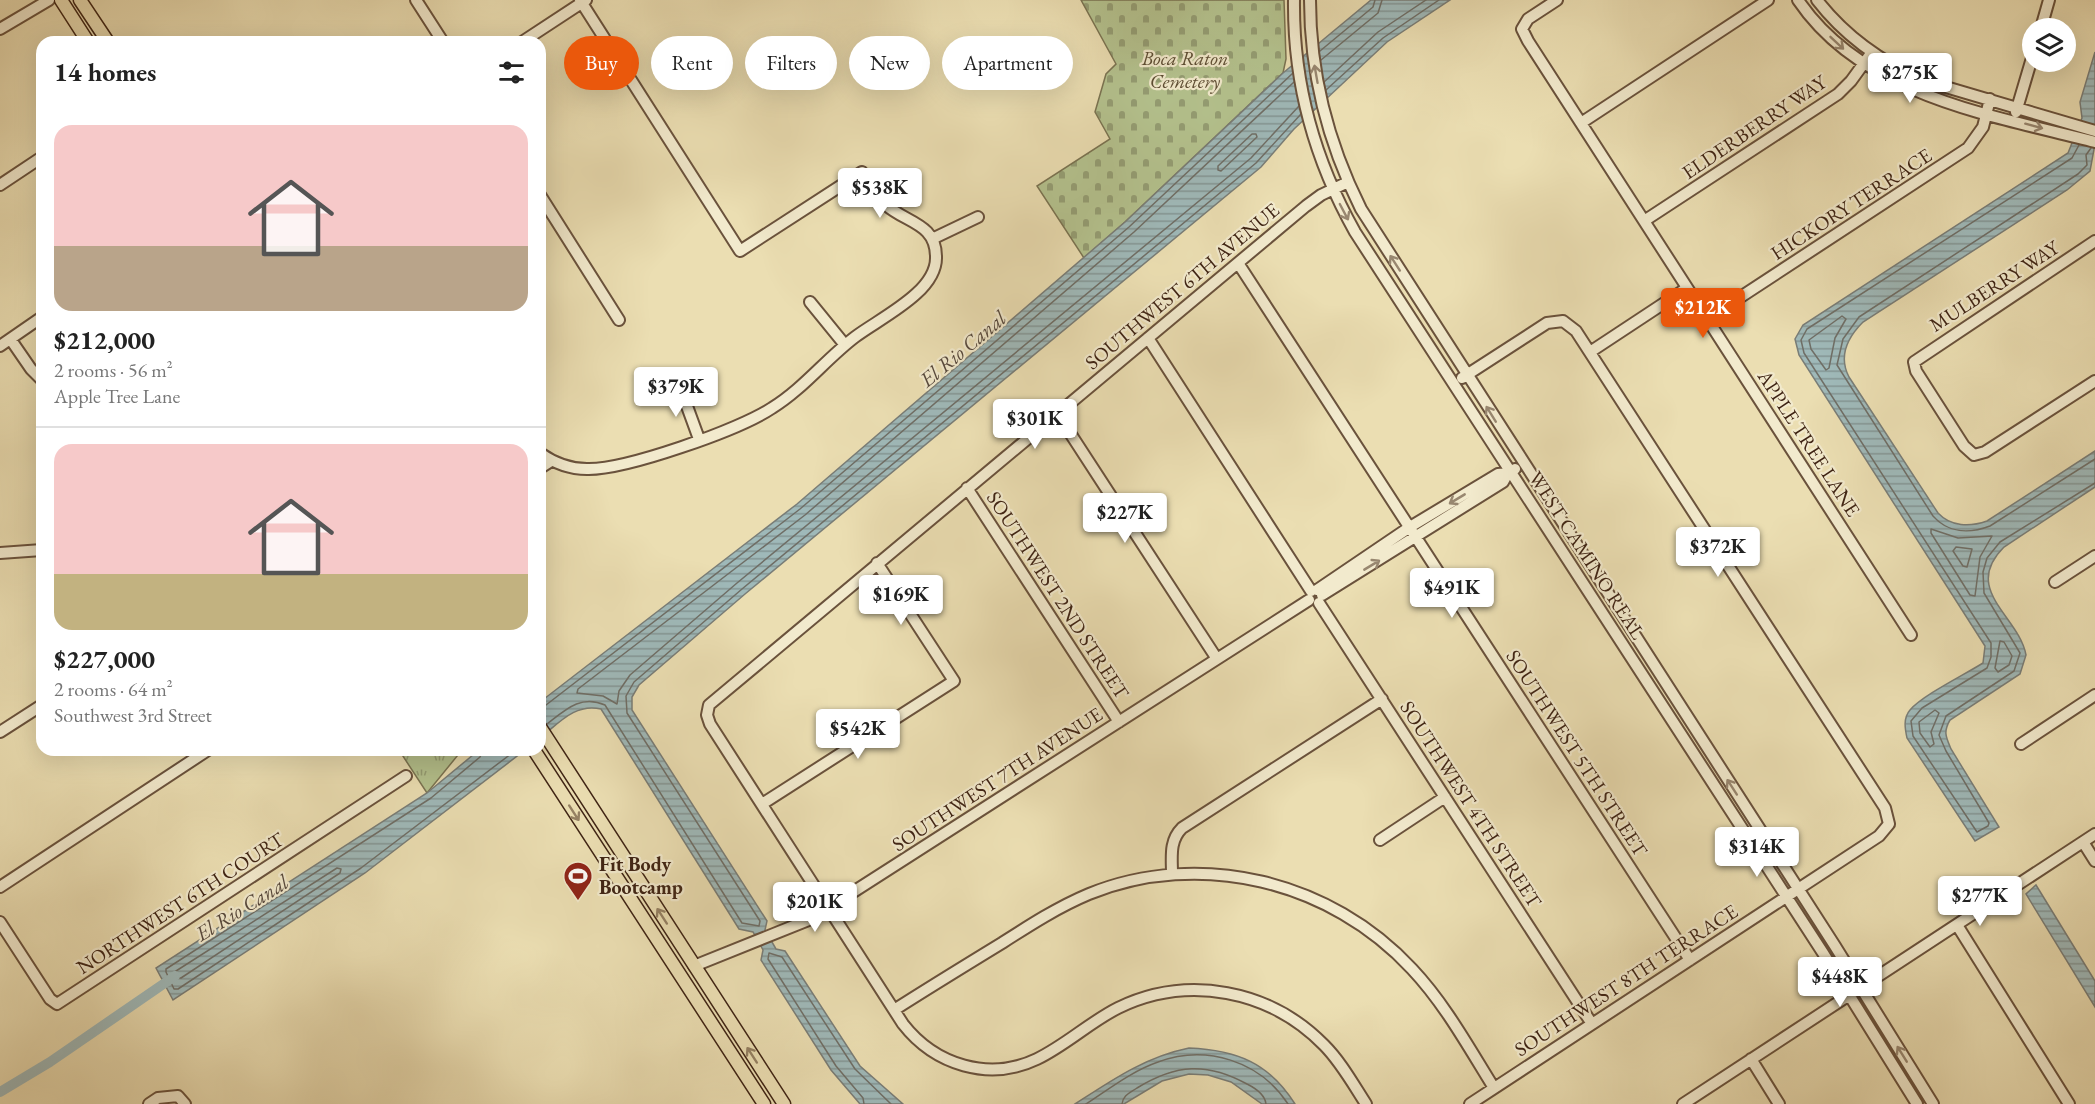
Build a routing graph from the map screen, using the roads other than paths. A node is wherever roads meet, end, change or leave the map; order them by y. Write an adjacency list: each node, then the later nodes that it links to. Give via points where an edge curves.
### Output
1 (49, 0): 16 (street)
2 (61, 0): 17 (main road)
3 (70, 0): 15 (main road)
4 (80, 0): 15 (main road)
5 (416, 0): 19 (street)
6 (1294, 0): 27 (street, WEST CAMINO REAL, via 1297,54)
7 (1311, 0): 30 (street, WEST CAMINO REAL, one-way to 7, via 1312,41)
8 (1557, 0): 29 (street, APPLE TREE LANE, via 1528,19 1522,29)
9 (1768, 0): 29 (street)
10 (1798, 0): 22 (street, one-way to 22, via 1816,24)
11 (1817, 0): 21 (street)
12 (582, 1): 20 (street); 41 (street, via 740,251 862,172 885,205 920,224)
13 (2045, 1): 14 (street)
14 (2042, 18)
15 (92, 19): 18 (main road)
16 (0, 29)
17 (84, 36)
18 (104, 36)
19 (438, 36)
20 (531, 36)
21 (1872, 52): 22 (street, ELDERBERRY WAY); 24 (street, via 1922,80)
22 (1864, 64): 26 (street, via 1918,92); 40 (street, ELDERBERRY WAY, via 1831,99)
23 (2028, 72): 25 (street)
24 (1990, 99): 25 (street); 26 (street, HICKORY TERRACE)
25 (2018, 107): 28 (street); 31 (street)
26 (1988, 114): 28 (street); 46 (street, HICKORY TERRACE, via 1979,135 1961,154)
27 (1308, 118): 30 (street); 37 (street, WEST CAMINO REAL)
28 (2013, 120): 31 (street, one-way to 31)
29 (1581, 123): 40 (street, APPLE TREE LANE)
30 (1328, 128): 35 (street, WEST CAMINO REAL)
31 (2068, 130): 32 (street); 33 (street)
32 (2095, 131)
33 (2095, 142)
34 (36, 161): 36 (street)
35 (1348, 182): 37 (street, SOUTHWEST 6TH AVENUE); 55 (street, WEST CAMINO REAL, one-way to 35, via 1370,224)
36 (0, 185)
37 (1333, 189): 43 (street, SOUTHWEST 6TH AVENUE, via 1315,198); 57 (street, WEST CAMINO REAL, one-way to 57, via 1360,239)
38 (546, 204): 47 (street)
39 (978, 217): 41 (street)
40 (1644, 221): 44 (street, APPLE TREE LANE)
41 (932, 239): 51 (street, via 935,268 927,285)
42 (2095, 241): 56 (street, MULBERRY WAY, via 1914,362 1964,446 1974,455 1985,452)
43 (1238, 263): 49 (street, SOUTHWEST 6TH AVENUE); 67 (street, SOUTHWEST 5TH STREET)
44 (1687, 288): 46 (street, APPLE TREE LANE); 53 (street)
45 (810, 302): 51 (street)
46 (1707, 319): 75 (street, APPLE TREE LANE)
47 (619, 320)
48 (36, 321): 50 (street)
49 (1148, 338): 59 (street, SOUTHWEST 6TH AVENUE); 74 (street, SOUTHWEST 4TH STREET)
50 (11, 340): 52 (street); 54 (street)
51 (845, 345): 60 (street, via 771,409)
52 (0, 346)
53 (1590, 352): 55 (street, via 1576,330 1563,321 1547,323); 98 (street, SOUTHWEST 8TH TERRACE, via 1885,808 1889,824 1879,836)
54 (36, 374)
55 (1467, 375): 57 (street); 63 (street, WEST CAMINO REAL, one-way to 55)
56 (2095, 381)
57 (1454, 384): 65 (street, WEST CAMINO REAL)
58 (680, 387): 60 (street)
59 (1057, 413): 66 (street, SOUTHWEST 6TH AVENUE); 76 (street)
60 (699, 439): 62 (street, via 653,456 598,469 569,467)
61 (546, 457): 62 (street)
62 (551, 460): 64 (street)
63 (1522, 463): 65 (street, SOUTHWEST 7TH AVENUE); 77 (street, WEST CAMINO REAL)
64 (546, 464)
65 (1510, 472): 67 (street, SOUTHWEST 7TH AVENUE, one-way to 67, via 1498,474); 68 (street, SOUTHWEST 7TH AVENUE, via 1503,482); 78 (street, WEST CAMINO REAL)
66 (967, 488): 72 (street, SOUTHWEST 6TH AVENUE); 82 (street, SOUTHWEST 2ND STREET)
67 (1410, 527): 68 (street, SOUTHWEST 5TH STREET); 74 (street, SOUTHWEST 7TH AVENUE)
68 (1417, 538): 74 (street, SOUTHWEST 7TH AVENUE, one-way to 68); 105 (street, SOUTHWEST 5TH STREET)
69 (36, 550): 70 (street)
70 (0, 553)
71 (2095, 556): 73 (street)
72 (877, 563): 90 (street, SOUTHWEST 6TH AVENUE, via 713,702 707,715 710,724); 90 (street, via 954,681)
73 (2055, 582)
74 (1316, 596): 76 (street, SOUTHWEST 7TH AVENUE); 80 (street, SOUTHWEST 4TH STREET)
75 (1911, 635)
76 (1217, 659): 82 (street, SOUTHWEST 7TH AVENUE)
77 (1667, 687): 78 (street); 98 (street, WEST CAMINO REAL, one-way to 77)
78 (1656, 694): 100 (street, WEST CAMINO REAL)
79 (2095, 695): 85 (street)
80 (1382, 699): 89 (street, SOUTHWEST 4TH STREET); 96 (street, via 1182,828 1172,845)
81 (36, 709): 83 (street)
82 (1119, 722): 101 (street, SOUTHWEST 7TH AVENUE)
83 (0, 732)
84 (546, 736): 99 (main road)
85 (2020, 744)
86 (199, 756): 97 (street)
87 (538, 756): 94 (main road, one-way to 94)
88 (406, 776): 103 (street, NORTHWEST 6TH COURT, via 57,1004)
89 (1445, 797): 92 (street); 110 (street, SOUTHWEST 4TH STREET)
90 (762, 804): 101 (street)
91 (2095, 834): 93 (street)
92 (1380, 840)
93 (2083, 842): 95 (street); 104 (street)
94 (602, 855): 99 (main road, via 615,858 638,892); 102 (main road)
95 (2095, 861)
96 (1172, 874): 109 (street, via 1118,884 1073,901); 112 (street, via 1221,874 1268,882 1322,901 1355,920 1392,948 1425,983)
97 (0, 887)
98 (1798, 889): 100 (street, SOUTHWEST 8TH TERRACE); 107 (street, WEST CAMINO REAL)
99 (650, 897): 106 (main road, one-way to 99)
100 (1786, 897): 105 (street, SOUTHWEST 8TH TERRACE); 108 (street, WEST CAMINO REAL)
101 (829, 908): 106 (street, SOUTHWEST 7TH AVENUE, via 786,931); 109 (street)
102 (644, 921): 106 (main road, via 657,930 682,966); 115 (main road)
103 (0, 922)
104 (1956, 925): 107 (street); 123 (street)
105 (1690, 960): 110 (street, SOUTHWEST 8TH TERRACE)
106 (694, 966): 116 (main road, one-way to 106)
107 (1861, 988): 108 (street); 122 (street, WEST CAMINO REAL, one-way to 107)
108 (1849, 996): 111 (street); 121 (street, WEST CAMINO REAL)
109 (894, 1010): 117 (street, via 923,1045 956,1064 993,1070 1039,1058 1136,1001 1174,991 1214,991 1252,999 1296,1021 1326,1046)
110 (1592, 1024): 112 (street, SOUTHWEST 8TH TERRACE)
111 (1751, 1059): 119 (street); 120 (street)
112 (1494, 1088): 118 (street, SOUTHWEST 8TH TERRACE)
113 (149, 1104): 114 (street, via 168,1095 178,1096)
114 (185, 1104)
115 (764, 1104)
116 (784, 1104)
117 (1366, 1104)
118 (1470, 1104)
119 (1683, 1104)
120 (1779, 1104)
121 (1917, 1104)
122 (1933, 1104)
123 (2069, 1104)

